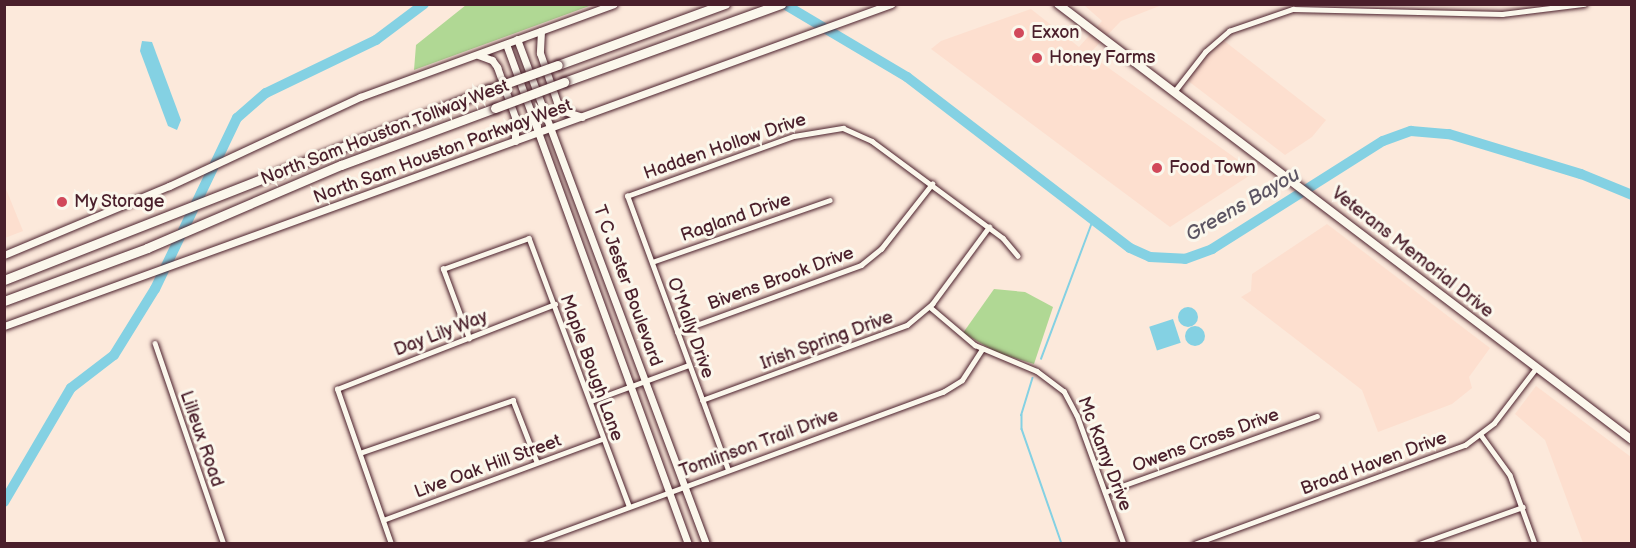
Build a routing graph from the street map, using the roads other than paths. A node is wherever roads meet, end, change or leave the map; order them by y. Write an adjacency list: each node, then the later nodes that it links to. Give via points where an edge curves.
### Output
1 (614, 4): 7 (main road)
2 (726, 4): 23 (highway, North Sam Houston Tollway West, bridge, via 488,90)
3 (781, 4): 28 (highway, North Sam Houston Tollway West, bridge, via 495,108)
4 (891, 4): 12 (main road, North Sam Houston Parkway West)
5 (1058, 4): 11 (main road, Veterans Memorial Drive)
6 (1584, 4): 11 (street, via 1502,14 1293,9 1229,31 1205,52)
7 (541, 31): 8 (main road); 12 (main road, via 540,53 557,102 561,110)
8 (517, 39): 9 (main road); 13 (main road, T C Jester Boulevard)
9 (506, 44): 10 (main road); 14 (main road, T C Jester Boulevard)
10 (476, 55): 15 (main road, via 485,56 497,67 515,117); 20 (main road, via 360,97 169,186)
11 (1174, 92): 37 (main road, Veterans Memorial Drive)
12 (582, 117): 13 (main road, North Sam Houston Parkway West)
13 (550, 129): 14 (main road, North Sam Houston Parkway West); 26 (main road, T C Jester Boulevard)
14 (539, 133): 15 (main road, North Sam Houston Parkway West); 27 (main road, T C Jester Boulevard)
15 (515, 141): 31 (main road, North Sam Houston Parkway West)
16 (932, 184): 17 (street, Hadden Hollow Drive, via 854,132 818,129); 19 (street, Hadden Hollow Drive); 32 (street, Bivens Brook Drive, via 890,239 861,265)
17 (627, 196): 22 (street, O'Mally Drive)
18 (830, 200): 22 (street, Ragland Drive)
19 (989, 227): 21 (street, Hadden Hollow Drive); 30 (street, Irish Spring Drive)
20 (4, 255)
21 (1018, 256)
22 (652, 262): 32 (street, O'Mally Drive)
23 (33, 270): 24 (highway); 25 (highway, North Sam Houston Tollway West)
24 (4, 275)
25 (4, 280)
26 (610, 281): 27 (main road); 38 (main road, T C Jester Boulevard)
27 (595, 286): 39 (main road, T C Jester Boulevard)
28 (4, 301)
29 (555, 304): 33 (street, Day Lily Way); 33 (street, Maple Bough Lane, via 529,238 443,269); 41 (street, Maple Bough Lane)
30 (930, 307): 35 (street, Mc Kamy Drive); 40 (street, Irish Spring Drive, via 899,330)
31 (4, 326)
32 (677, 332): 36 (street, O'Mally Drive)
33 (469, 339): 46 (street, Day Lily Way, via 337,389)
34 (155, 343): 55 (street, Lilleux Road)
35 (982, 350): 48 (street, Tomlinson Trail Drive, via 962,380 943,392); 51 (street, Mc Kamy Drive, via 1037,371 1064,391 1077,415)
36 (689, 365): 38 (street); 40 (street, O'Mally Drive)
37 (1536, 368): 43 (street, Broad Haven Drive); 45 (main road, Veterans Memorial Drive)
38 (646, 381): 39 (street); 49 (main road, T C Jester Boulevard)
39 (632, 386): 41 (street); 50 (main road, T C Jester Boulevard)
40 (702, 400): 48 (street, O'Mally Drive)
41 (591, 401): 44 (street, Maple Bough Lane)
42 (1317, 416): 51 (street, Owens Cross Drive)
43 (1481, 435): 53 (street, via 1510,475); 61 (street, Broad Haven Drive, via 1465,446)
44 (602, 440): 47 (street, Live Oak Hill Street); 52 (street, Maple Bough Lane)
45 (1632, 440)
46 (360, 453): 47 (street, via 513,400); 54 (street)
47 (537, 462): 54 (street, Live Oak Hill Street)
48 (728, 470): 49 (street, Tomlinson Trail Drive)
49 (686, 485): 50 (street, Tomlinson Trail Drive); 59 (main road, T C Jester Boulevard)
50 (670, 491): 52 (street, Tomlinson Trail Drive); 58 (main road, T C Jester Boulevard)
51 (1105, 492): 60 (street, Mc Kamy Drive)
52 (628, 506): 57 (street, Tomlinson Trail Drive)
53 (1523, 507): 62 (street); 63 (street)
54 (383, 520): 56 (street)
55 (224, 543)
56 (391, 543)
57 (529, 543)
58 (688, 543)
59 (706, 543)
60 (1124, 543)
61 (1194, 543)
62 (1419, 543)
63 (1535, 543)

